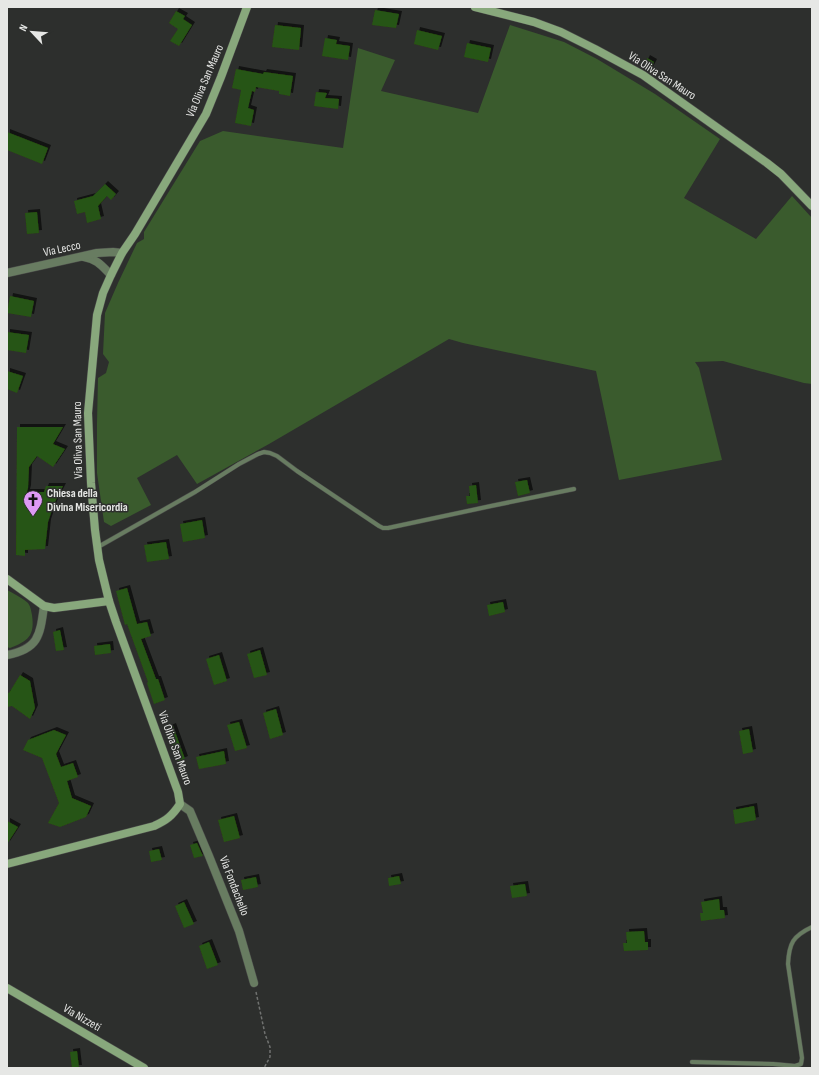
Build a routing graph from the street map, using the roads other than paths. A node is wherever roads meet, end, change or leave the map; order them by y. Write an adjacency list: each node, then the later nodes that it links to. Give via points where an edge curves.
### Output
1 (248, 7): 4 (street, Via Oliva San Mauro, via 206,114)
2 (475, 7): 3 (street, Via Oliva San Mauro, via 534,22 561,32 643,76 781,174)
3 (812, 206)
4 (122, 253): 5 (street, Via Lecco, via 97,253); 7 (street, Via Oliva San Mauro)
5 (82, 257): 6 (street, Via Lecco); 7 (street, via 93,259)
6 (7, 273)
7 (110, 275): 9 (street, Via Oliva San Mauro, via 97,315 88,413)
8 (574, 489): 9 (lane, via 383,528 277,456 264,452)
9 (97, 547): 11 (street, Via Oliva San Mauro)
10 (7, 579): 12 (street)
11 (110, 601): 12 (street, via 54,608); 14 (street, Via Oliva San Mauro, via 178,792)
12 (44, 606): 13 (street, via 37,638 30,647)
13 (7, 655)
14 (180, 804): 15 (street, Via Oliva San Mauro, via 167,820 154,826); 17 (street, Via Fondachello, via 190,812 209,856 239,931)
15 (7, 864)
16 (812, 927): 19 (lane, via 795,938 789,950 788,964 801,1064 795,1066)
17 (254, 983)
18 (7, 988): 20 (street, Via Nizzeti)
19 (692, 1062)
20 (144, 1068)

